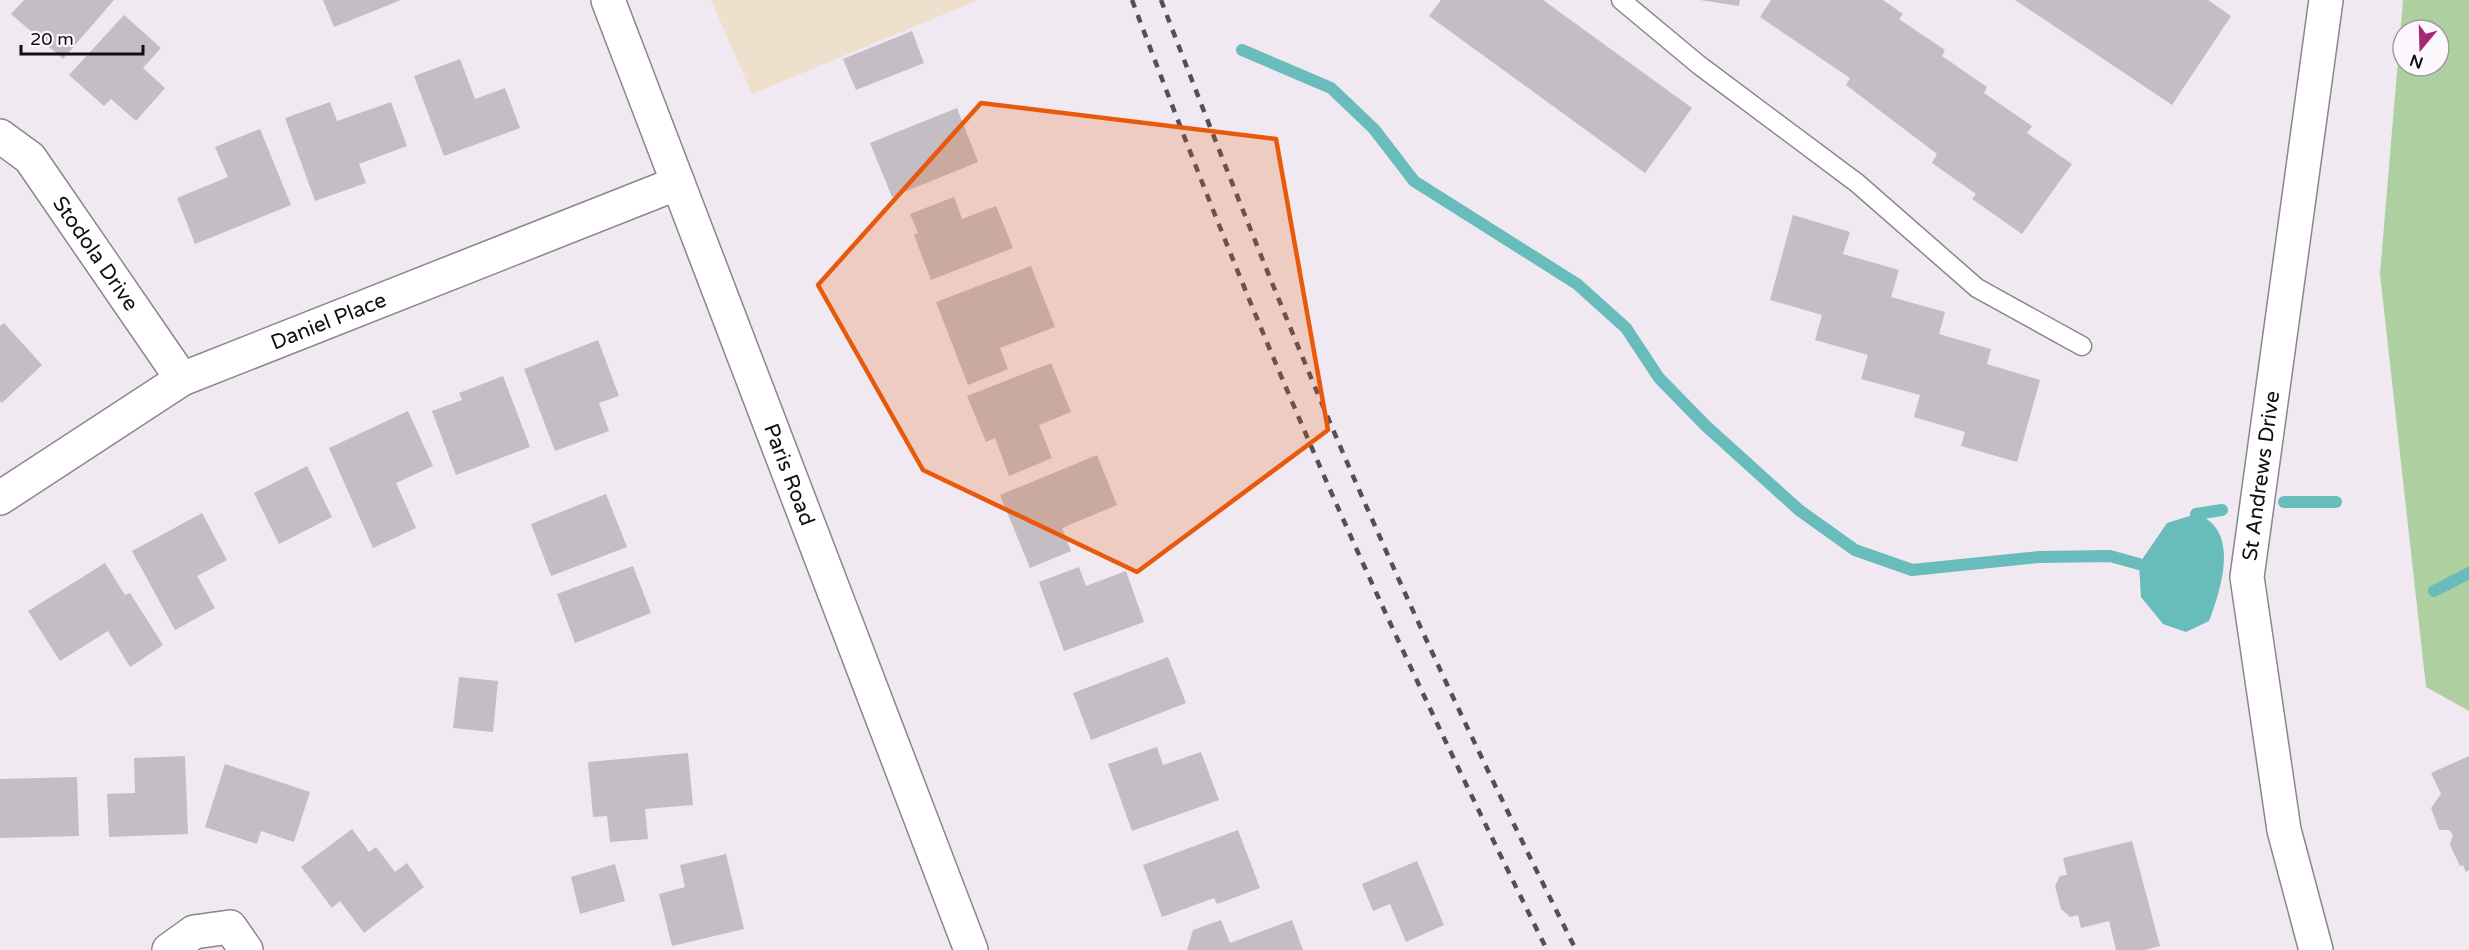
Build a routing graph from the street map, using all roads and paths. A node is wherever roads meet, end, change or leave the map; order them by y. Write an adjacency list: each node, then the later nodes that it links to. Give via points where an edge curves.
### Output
1 (608, 0): 5 (street, Paris Road)
2 (1621, 0): 6 (lane, via 1699,65 1857,183 1977,288)
3 (2326, 0): 12 (street, St Andrews Drive, via 2247,577 2284,830)
4 (0, 136): 7 (street, Stodola Drive, via 30,158)
5 (678, 183): 7 (street, Daniel Place); 11 (street, Paris Road)
6 (2082, 346)
7 (182, 379): 8 (street, Daniel Place)
8 (0, 498)
9 (169, 950): 10 (street, via 194,932 230,927)
10 (246, 950)
11 (971, 950)
12 (2316, 950)

